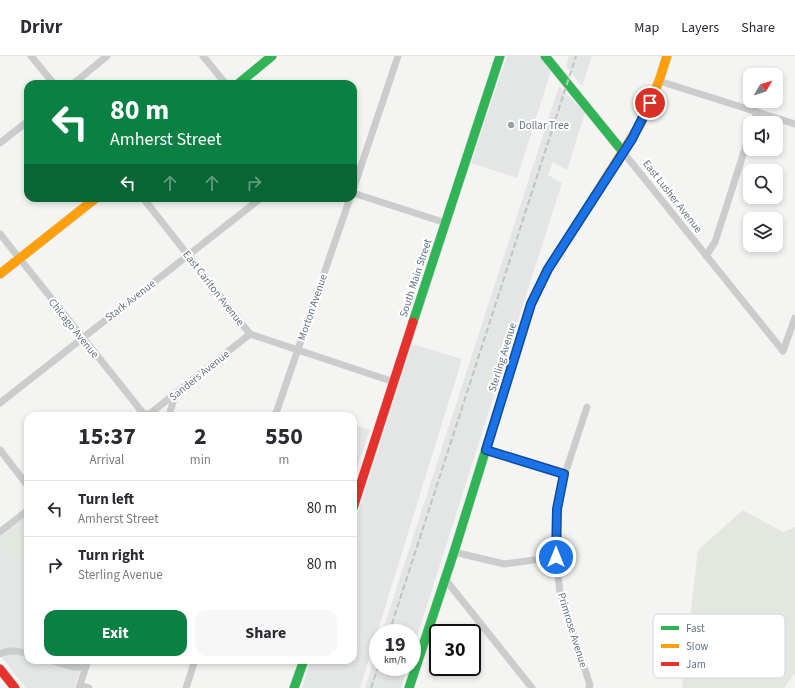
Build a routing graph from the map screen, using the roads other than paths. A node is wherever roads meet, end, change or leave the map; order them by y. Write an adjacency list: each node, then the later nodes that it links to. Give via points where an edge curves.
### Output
1 (31, 56): 9 (street)
2 (107, 56): 10 (street)
3 (203, 56): 11 (street)
4 (272, 56): 12 (street)
5 (398, 56): 21 (street)
6 (500, 56): 27 (street, South Main Street)
7 (545, 56): 19 (street, East Lusher Avenue)
8 (667, 56): 13 (street, Sterling Avenue)
9 (51, 80)
10 (78, 80)
11 (223, 80)
12 (243, 80)
13 (659, 81): 14 (street); 19 (street, Sterling Avenue, via 641,123)
14 (757, 112): 15 (street); 17 (street)
15 (756, 116)
16 (24, 123): 18 (street)
17 (795, 124)
18 (0, 143)
19 (623, 152): 30 (street, East Lusher Avenue); 46 (street, Sterling Avenue, via 548,269 531,304)
20 (743, 155): 30 (street, via 715,242)
21 (357, 179)
22 (357, 192): 27 (street)
23 (91, 202): 31 (street)
24 (145, 202): 29 (street, East Carlton Avenue)
25 (256, 202): 29 (street, Stark Avenue, via 192,253)
26 (349, 202): 36 (street, Morton Avenue)
27 (446, 223): 37 (street, South Main Street)
28 (0, 234): 31 (street, Chicago Avenue)
29 (187, 254): 34 (street, East Carlton Avenue); 35 (street, Stark Avenue)
30 (706, 256): 33 (street, East Lusher Avenue, via 783,351)
31 (19, 259): 32 (street); 35 (street, Chicago Avenue)
32 (0, 274)
33 (795, 318)
34 (250, 334): 36 (street, East Carlton Avenue); 38 (street, Sanders Avenue)
35 (82, 338): 39 (street, Stark Avenue); 41 (street, Chicago Avenue)
36 (297, 351): 37 (street, East Carlton Avenue); 44 (street, Morton Avenue)
37 (394, 382): 49 (street, South Main Street)
38 (175, 395): 42 (street, Sanders Avenue); 43 (street)
39 (0, 403)
40 (587, 407): 47 (street, Primrose Avenue)
41 (142, 412)
42 (155, 412)
43 (169, 412)
44 (276, 412)
45 (0, 450): 48 (street)
46 (486, 450): 47 (street); 52 (street, Sterling Avenue)
47 (564, 474): 53 (street, Primrose Avenue, via 557,509)
48 (24, 481)
49 (357, 484)
50 (24, 513): 51 (street)
51 (0, 532)
52 (454, 552): 53 (street, via 504,564); 54 (street, Sterling Avenue)
53 (556, 557): 69 (street, Primrose Avenue, via 560,592)
54 (445, 579): 67 (street, Sterling Avenue); 68 (street)
55 (24, 652): 56 (street, via 6,651)
56 (0, 654)
57 (63, 664): 58 (street, via 73,667)
58 (87, 664): 62 (street)
59 (194, 664): 65 (street)
60 (303, 664): 66 (street)
61 (0, 669): 63 (street)
62 (79, 686): 64 (street)
63 (15, 688)
64 (89, 688)
65 (186, 688)
66 (294, 688)
67 (409, 688)
68 (532, 688)
69 (589, 688)

